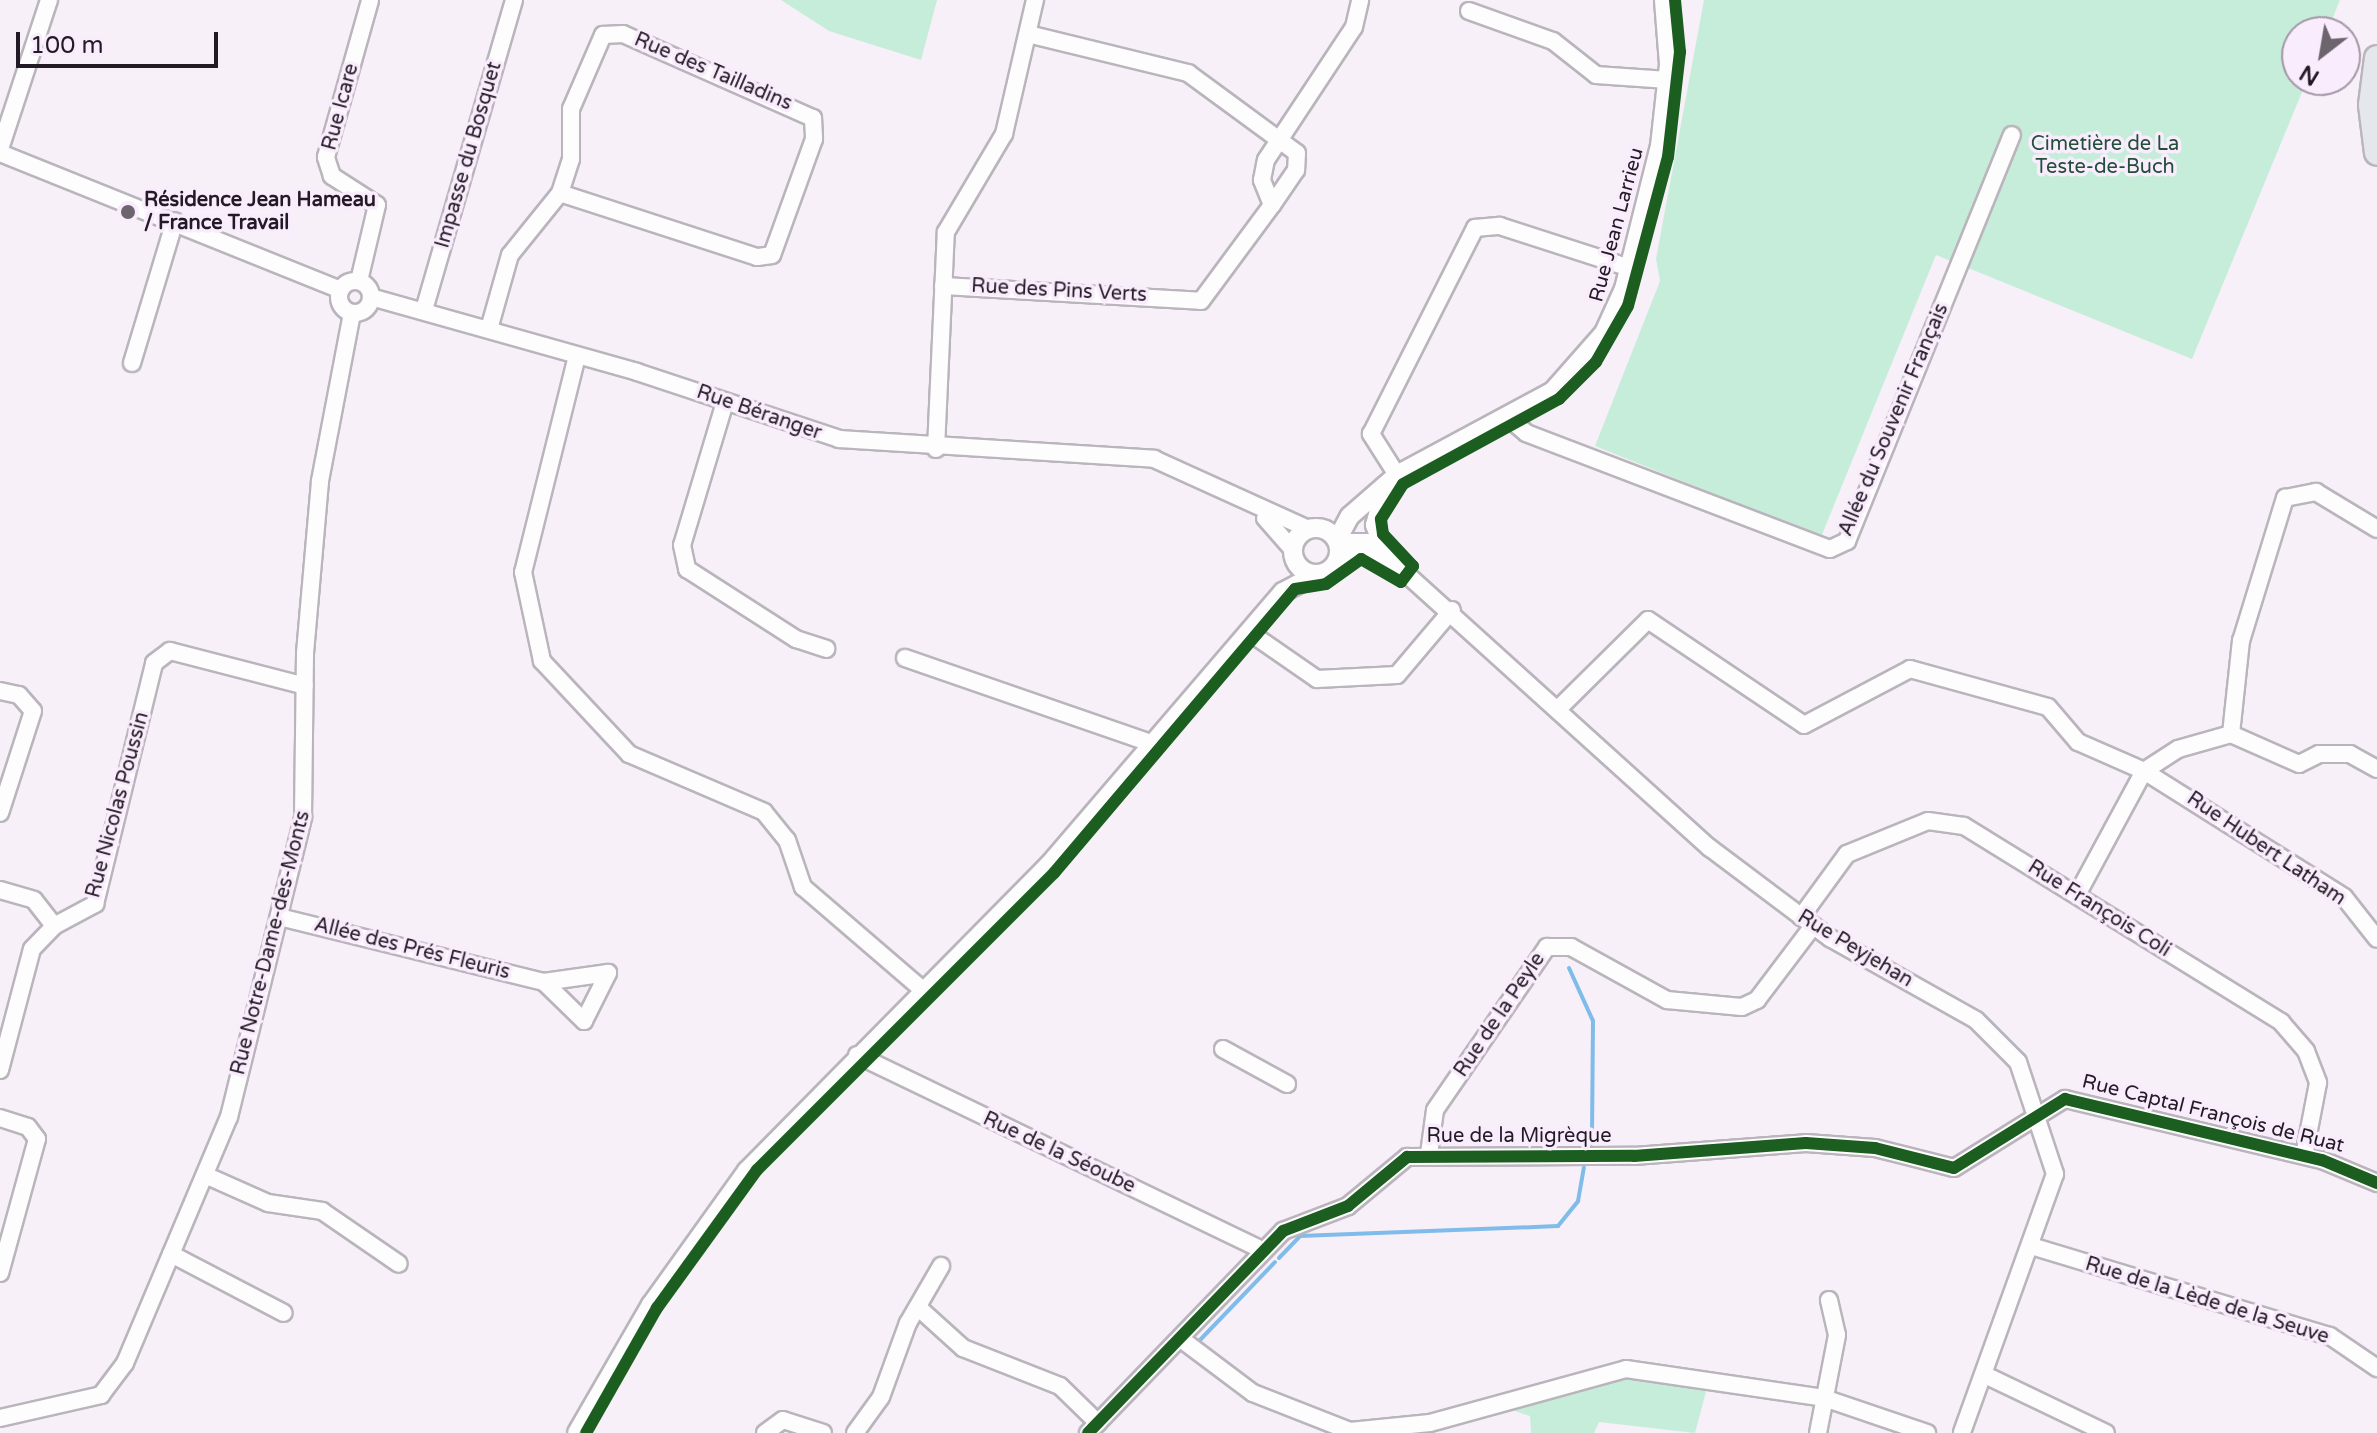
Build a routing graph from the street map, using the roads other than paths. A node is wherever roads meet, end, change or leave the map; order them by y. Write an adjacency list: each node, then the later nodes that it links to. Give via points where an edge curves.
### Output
1 (49, 0): 13 (street)
2 (370, 0): 19 (street, Rue Icare, via 326,157 332,176 377,205)
3 (514, 0): 23 (street, Impasse du Bosquet)
4 (1035, 0): 8 (street, Rue des Pins Verts)
5 (1360, 0): 12 (street, via 1354,27)
6 (1664, 0): 10 (street, Rue Jean Larrieu)
7 (1469, 11): 10 (street, via 1553,41 1596,75)
8 (1028, 34): 12 (street, via 1175,66); 20 (street, Rue des Pins Verts, via 1004,134 949,218)
9 (2377, 58): 14 (main road, via 2371,105)
10 (1668, 80): 18 (street, Rue Jean Larrieu)
11 (2012, 135): 29 (street, Allée du Souvenir Français, via 1847,541 1830,549 1526,433)
12 (1280, 139): 16 (street, via 1262,169); 16 (street, via 1298,162)
13 (0, 151): 17 (street)
14 (2377, 153)
15 (560, 193): 15 (street, Rue des Tailladins, via 571,159 571,109 603,35 623,34 813,118 814,139 772,255 757,257); 25 (street, Rue des Tailladins, via 510,255)
16 (1272, 205): 20 (street, Rue des Pins Verts, via 1201,301)
17 (175, 221): 21 (street); 27 (street)
18 (1630, 268): 29 (street, Rue Jean Larrieu, via 1617,310 1587,356 1553,391); 31 (street, via 1500,226 1475,228 1371,434)
19 (359, 281): 21 (street); 22 (street)
20 (943, 286): 30 (street, Rue des Pins Verts)
21 (340, 290): 24 (street, via 340,304)
22 (371, 297): 23 (street, Rue Béranger); 24 (street, via 366,309)
23 (424, 310): 25 (street, Rue Béranger)
24 (352, 313): 46 (street, Rue Notre-Dame-des-Monts, via 320,481)
25 (489, 329): 26 (street, Rue Béranger)
26 (577, 356): 28 (street, Rue Béranger); 61 (street, via 523,572 542,661 629,754 764,812 787,840 803,887)
27 (132, 363)
28 (725, 402): 30 (street, Rue Béranger, via 839,439); 44 (street, via 682,545 687,569 796,639)
29 (1506, 416): 31 (street, Rue Jean Larrieu)
30 (936, 449): 32 (street, Rue Béranger, via 1154,459)
31 (1391, 481): 33 (street, Rue Jean Larrieu); 39 (street, Rue Peyjehan, via 1375,534)
32 (1246, 501): 34 (street, Rue Béranger); 37 (street, Rue Béranger)
33 (1350, 516): 34 (street, Rue Jean Larrieu); 36 (street, Rue Jean Larrieu)
34 (1309, 529): 36 (street); 37 (street)
35 (2377, 529): 49 (street, via 2316,492 2285,498 2241,641)
36 (1337, 541): 38 (street); 39 (street, Rue Peyjehan, via 1371,542)
37 (1293, 554): 40 (street); 41 (street)
38 (1336, 562): 39 (street, Rue Peyjehan, via 1367,553); 40 (street)
39 (1401, 569): 42 (street, Rue Peyjehan)
40 (1317, 574): 41 (street)
41 (1283, 592): 43 (street)
42 (1452, 610): 43 (street, via 1397,675 1317,679); 48 (street, Rue Peyjehan)
43 (1249, 632): 50 (street)
44 (826, 649)
45 (905, 658): 50 (street)
46 (305, 686): 56 (street, Rue Notre-Dame-des-Monts, via 305,803); 58 (street, Rue Nicolas Poussin, via 170,651 154,663 95,904)
47 (0, 691): 53 (street, via 19,695 33,711)
48 (1559, 708): 52 (street, Rue Hubert Latham, via 1648,620 1791,722 1816,724 1910,669 2048,707 2078,742); 57 (street, Rue Peyjehan, via 1702,842)
49 (2231, 734): 51 (street, via 2299,764 2319,754 2350,754); 52 (street, via 2178,749)
50 (1154, 744): 61 (street, via 1048,866)
51 (2377, 769)
52 (2144, 771): 55 (street); 59 (street, Rue Hubert Latham, via 2344,897)
53 (0, 813)
54 (0, 890): 58 (street, via 34,900)
55 (2077, 895): 57 (street, Rue François Coli, via 1964,826 1928,821 1847,854); 69 (street, Rue François Coli, via 2281,1022 2318,1083)
56 (279, 917): 60 (street, Allée des Prés Fleuris); 70 (street, Rue Notre-Dame-des-Monts, via 229,1117)
57 (1807, 922): 66 (street, Rue Peyjehan, via 1983,1024 2018,1062); 68 (street, Rue de la Peyle, via 1757,1000 1742,1007 1667,1000 1578,950 1547,947 1429,1121)
58 (54, 926): 64 (street, Rue Nicolas Poussin, via 32,949)
59 (2377, 939)
60 (544, 982)
61 (924, 991): 63 (street)
62 (1223, 1049): 65 (street)
63 (857, 1055): 73 (street, Rue de la Séoube); 87 (street, via 706,1223)
64 (0, 1070)
65 (1287, 1084)
66 (2040, 1113): 68 (street, Rue de la Migrèque, via 1954,1168 1875,1148 1806,1143 1634,1156); 69 (street, Rue Captal François de Ruat, via 2074,1099); 72 (street, Rue Peyjehan, via 2055,1174)
67 (0, 1118): 77 (street, via 28,1127 37,1139)
68 (1429, 1154): 73 (street, Rue de la Migrèque, via 1393,1163 1348,1206 1283,1231)
69 (2304, 1156): 71 (street, Rue Captal François de Ruat)
70 (205, 1175): 74 (street, Rue Notre-Dame-des-Monts); 75 (street, via 268,1203 322,1211)
71 (2377, 1183)
72 (2031, 1246): 82 (street, Rue de la Lède de la Seuve, via 2330,1336); 83 (street, Rue Peyjehan)
73 (1263, 1250): 81 (street, Rue de la Migrèque)
74 (171, 1254): 80 (street); 85 (street, Rue Notre-Dame-des-Monts, via 125,1363 101,1395)
75 (399, 1264)
76 (941, 1266): 79 (street)
77 (0, 1273)
78 (1829, 1300): 84 (street, via 1837,1335)
79 (921, 1310): 86 (street, via 963,1348 1060,1386); 90 (street, via 908,1323 881,1397)
80 (284, 1313)
81 (1181, 1339): 84 (street, via 1253,1393 1350,1431 1430,1423 1616,1370); 86 (street, Rue de la Migrèque)
82 (2375, 1361)
83 (1985, 1375): 93 (street, Rue Peyjehan); 94 (street)
84 (1824, 1398): 91 (street); 92 (street)
85 (0, 1418)
86 (1093, 1428)
87 (577, 1433)
88 (765, 1433): 89 (street, via 783,1420)
89 (823, 1433)
90 (855, 1433)
91 (1818, 1433)
92 (1927, 1433)
93 (1962, 1433)
94 (2106, 1433)

